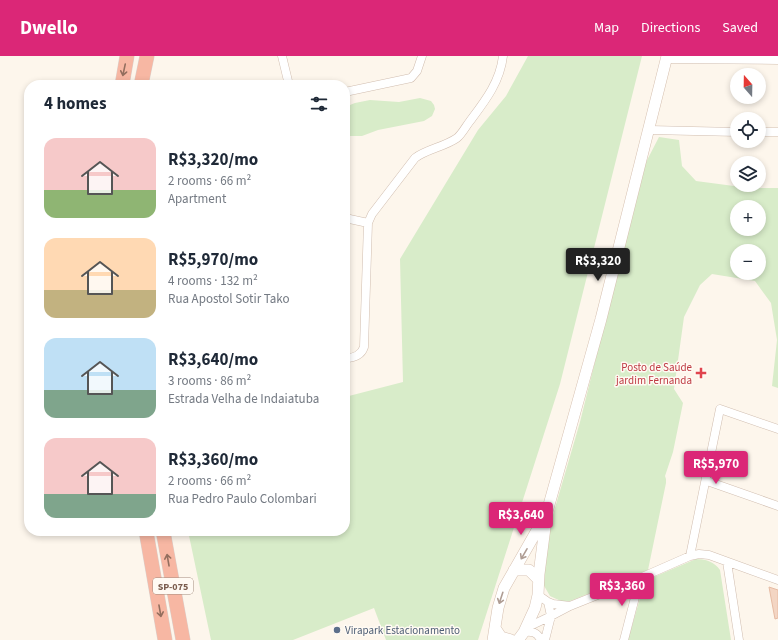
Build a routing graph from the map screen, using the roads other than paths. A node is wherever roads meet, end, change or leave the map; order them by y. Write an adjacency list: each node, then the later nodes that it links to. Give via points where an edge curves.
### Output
1 (128, 56): 8 (highway, one-way to 8)
2 (147, 56): 9 (highway)
3 (282, 56): 10 (street)
4 (422, 56): 11 (street, via 417,71 410,78)
5 (503, 56): 17 (street, via 499,76 488,96 458,137 415,158 372,214)
6 (667, 58): 7 (street); 12 (main road)
7 (778, 60)
8 (123, 80)
9 (142, 80)
10 (288, 80)
11 (350, 91)
12 (650, 130): 13 (street); 22 (main road)
13 (730, 132)
14 (766, 132): 15 (street)
15 (778, 132)
16 (350, 219): 17 (street)
17 (368, 223): 18 (street, via 364,347 357,356)
18 (350, 358)
19 (778, 429): 20 (street, via 720,409)
20 (707, 480): 21 (street); 25 (street)
21 (778, 506)
22 (547, 512): 27 (main road, one-way to 27); 29 (main road)
23 (147, 536): 37 (highway, SP-075, one-way to 37)
24 (164, 536): 38 (highway, SP-075, one-way to 24)
25 (690, 556): 26 (street, via 709,555); 28 (street)
26 (727, 562): 30 (street); 44 (street)
27 (514, 570): 29 (main road, via 529,570); 35 (main road, one-way to 35, via 504,588)
28 (640, 578): 33 (street); 43 (street)
29 (538, 579): 31 (main road)
30 (778, 580)
31 (538, 594): 32 (street); 36 (main road, via 533,613)
32 (548, 602): 33 (street); 34 (street)
33 (570, 606): 34 (street)
34 (551, 616): 36 (street); 42 (street)
35 (495, 628): 39 (main road); 40 (main road, via 501,637)
36 (521, 635): 40 (main road); 41 (street, via 536,633)
37 (165, 640)
38 (183, 640)
39 (493, 640)
40 (512, 640)
41 (541, 640)
42 (545, 640)
43 (624, 640)
44 (739, 640)

